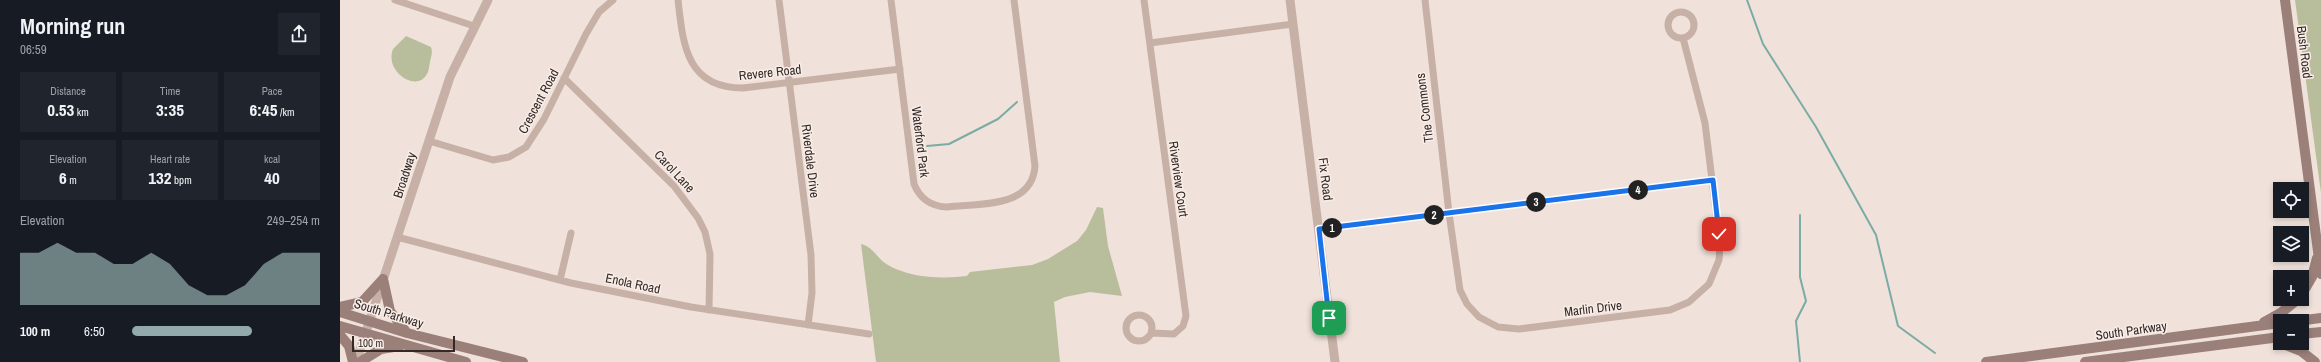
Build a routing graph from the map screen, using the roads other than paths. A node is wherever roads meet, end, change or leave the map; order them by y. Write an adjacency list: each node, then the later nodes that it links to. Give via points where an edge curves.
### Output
1 (395, 0): 13 (street)
2 (488, 0): 13 (street, Broadway)
3 (613, 0): 17 (street, Crescent Road, via 599,12)
4 (678, 0): 18 (street, Revere Road, via 683,44 687,56 702,74 733,88)
5 (779, 0): 18 (street, Riverdale Drive)
6 (891, 0): 16 (street, Waterford Park)
7 (1014, 0): 16 (street, Waterford Park, via 1035,166 1032,182 1023,194 1016,198 946,207 930,204 920,195 914,184)
8 (1144, 0): 15 (street, Riverview Court)
9 (1290, 0): 12 (street, Fix Road)
10 (1426, 0): 21 (street, The Commons)
11 (2285, 0): 25 (main road, Bush Road)
12 (1293, 24): 15 (street); 22 (street, Fix Road)
13 (474, 26): 19 (street, Broadway, via 450,77)
14 (1683, 38): 20 (street, Marlin Drive, via 1705,123)
15 (1150, 43): 41 (street, Riverview Court, via 1186,316 1183,326 1174,334)
16 (900, 68): 18 (street, Revere Road)
17 (564, 78): 19 (street, Crescent Road, via 532,139 517,154 493,160); 32 (street, Carol Lane, via 668,180 698,218 705,232 710,254)
18 (789, 82): 38 (street, Riverdale Drive, via 811,255 812,292)
19 (429, 141): 24 (street, Broadway)
20 (1713, 180): 21 (street); 21 (street, Marlin Drive, via 1720,245 1719,260 1709,284 1680,307 1635,315 1519,329 1489,324 1472,310 1460,290)
21 (1449, 213): 22 (street)
22 (1319, 229): 58 (street, Fix Road)
23 (571, 233): 28 (street)
24 (397, 237): 27 (street, Broadway); 28 (street, Enola Road)
25 (2320, 254): 26 (main road, Bush Road); 29 (main road)
26 (2321, 274)
27 (384, 279): 31 (main road, via 362,302); 36 (street, Broadway); 43 (main road, via 390,311)
28 (560, 280): 32 (street, Enola Road)
29 (2309, 282)
30 (2289, 306): 40 (main road, via 2274,317)
31 (340, 307)
32 (709, 310): 38 (street, Enola Road)
33 (340, 312): 36 (main road, South Parkway)
34 (2321, 318): 35 (main road)
35 (2309, 320)
36 (370, 321): 43 (main road, South Parkway); 45 (street, Broadway)
37 (2273, 324): 40 (main road, South Parkway)
38 (808, 325): 46 (street, Enola Road)
39 (340, 326): 45 (main road, South Parkway)
40 (2251, 327): 59 (main road, South Parkway)
41 (1152, 332)
42 (2321, 332): 44 (main road)
43 (407, 333): 57 (main road, South Parkway)
44 (2309, 333)
45 (366, 334): 51 (main road, South Parkway); 54 (street, Broadway)
46 (869, 334)
47 (340, 335): 53 (main road, via 348,346)
48 (2273, 338): 49 (main road, South Parkway)
49 (2259, 340): 50 (main road); 60 (main road, South Parkway)
50 (2273, 342)
51 (405, 345): 55 (main road, via 381,349); 56 (main road, South Parkway)
52 (2298, 350): 61 (main road)
53 (353, 362)
54 (356, 362)
55 (360, 362)
56 (466, 362)
57 (524, 362)
58 (1335, 362)
59 (1986, 362)
60 (2085, 362)
61 (2315, 362)

